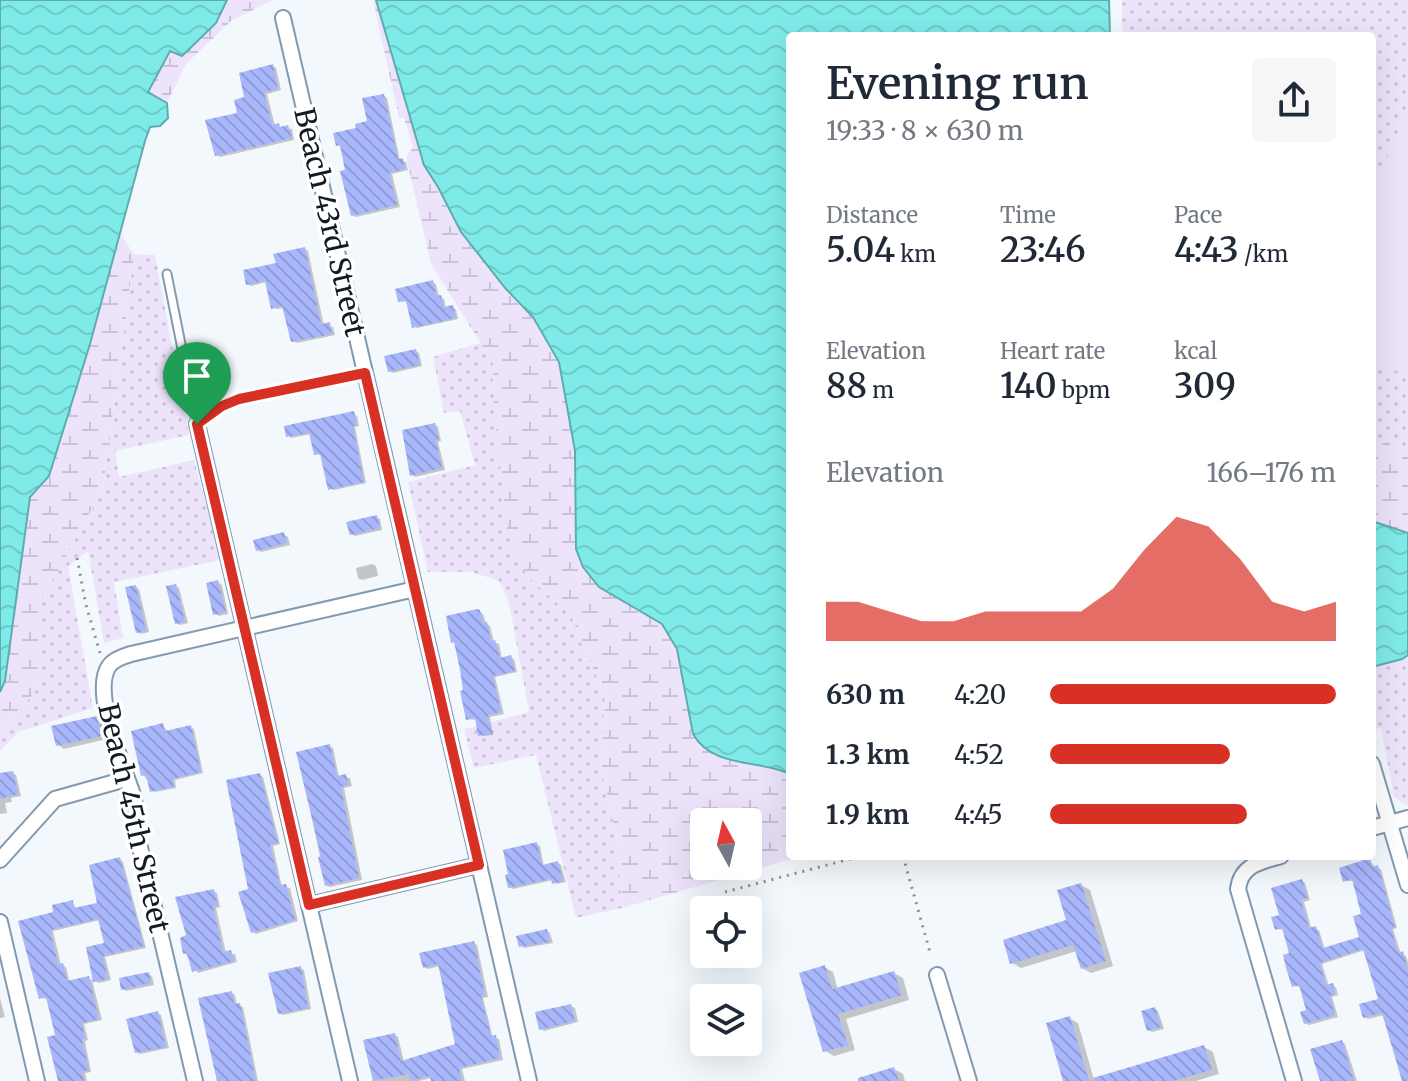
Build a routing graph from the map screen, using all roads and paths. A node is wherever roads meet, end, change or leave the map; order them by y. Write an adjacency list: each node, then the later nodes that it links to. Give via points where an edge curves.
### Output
1 (283, 18): 3 (street, Beach 43rd Street)
2 (167, 274): 4 (lane)
3 (365, 373): 4 (lane, via 239,399); 6 (street, Beach 43rd Street)
4 (197, 424): 7 (street)
5 (77, 558): 8 (path, Beach 45th Street, via 100,652)
6 (415, 589): 7 (street); 18 (street, Beach 43rd Street)
7 (244, 628): 8 (street, via 131,654); 21 (street)
8 (110, 666): 10 (street, Beach 45th Street, via 105,695)
9 (1376, 778): 12 (street)
10 (126, 779): 14 (street, via 55,799); 26 (street, Beach 45th Street)
11 (1408, 818): 12 (street)
12 (1389, 823): 13 (street); 19 (street)
13 (1376, 827)
14 (0, 860)
15 (846, 860): 20 (path)
16 (904, 860): 23 (path)
17 (1270, 860): 30 (street, via 1242,874 1240,900)
18 (479, 865): 21 (street); 28 (street, Beach 43rd Street)
19 (1408, 885)
20 (725, 892)
21 (309, 905): 27 (street)
22 (0, 922): 25 (street)
23 (931, 956)
24 (937, 975): 29 (street)
25 (37, 1081)
26 (195, 1081)
27 (350, 1081)
28 (529, 1081)
29 (969, 1081)
30 (1294, 1081)

